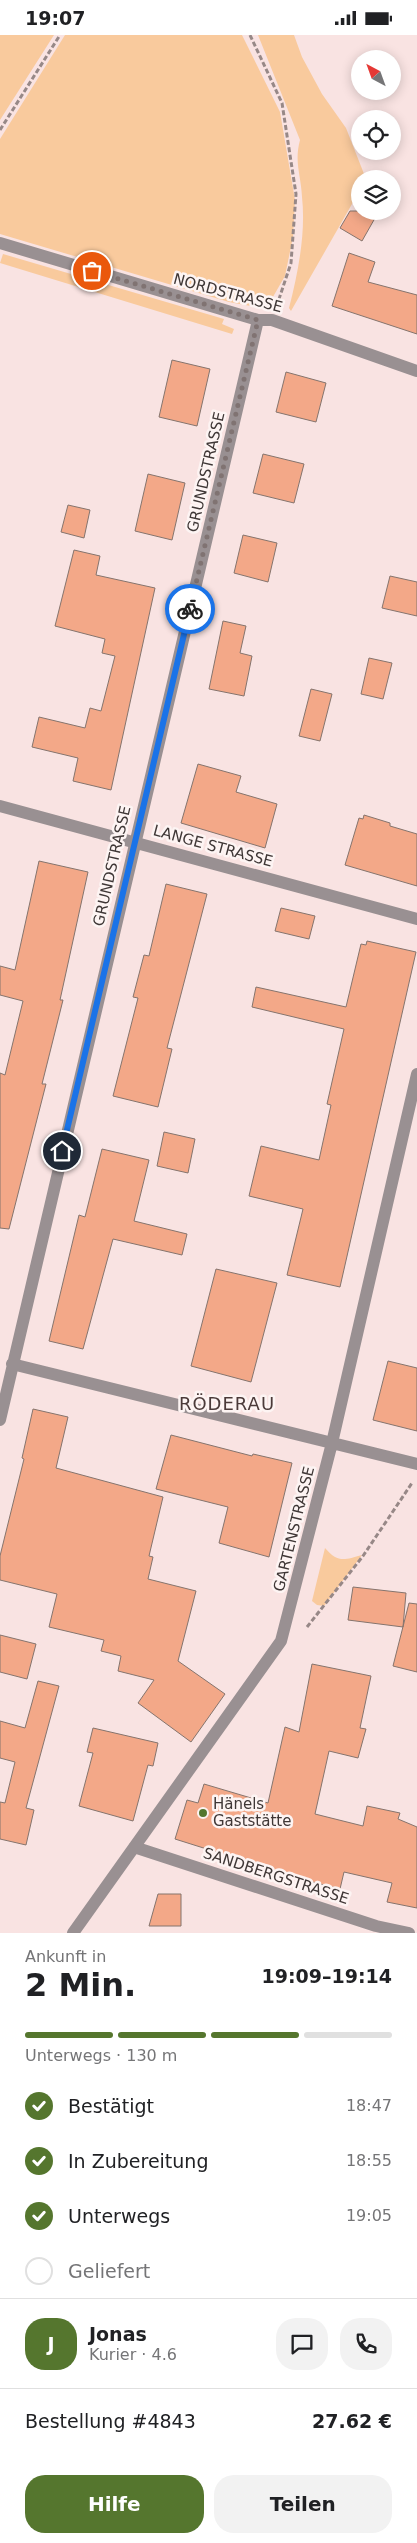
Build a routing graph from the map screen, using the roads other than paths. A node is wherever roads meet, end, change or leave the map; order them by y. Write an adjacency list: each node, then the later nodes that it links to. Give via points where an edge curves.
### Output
1 (0, 243): 2 (street, NORDSTRASSE)
2 (258, 320): 3 (street, NORDSTRASSE, via 272,320); 5 (street, GRUNDSTRASSE)
3 (417, 371)
4 (0, 806): 5 (street, LANGE STRASSE)
5 (134, 842): 6 (street, LANGE STRASSE); 8 (street, GRUNDSTRASSE)
6 (417, 919)
7 (417, 1074): 10 (street, GARTENSTRASSE)
8 (12, 1364): 9 (street, GRUNDSTRASSE); 10 (street)
9 (0, 1420)
10 (332, 1443): 11 (street); 12 (street, GARTENSTRASSE, via 281,1641)
11 (417, 1464)
12 (134, 1847): 13 (street, GARTENSTRASSE); 14 (street, SANDBERGSTRASSE, via 376,1926)
13 (73, 1933)
14 (409, 1933)

